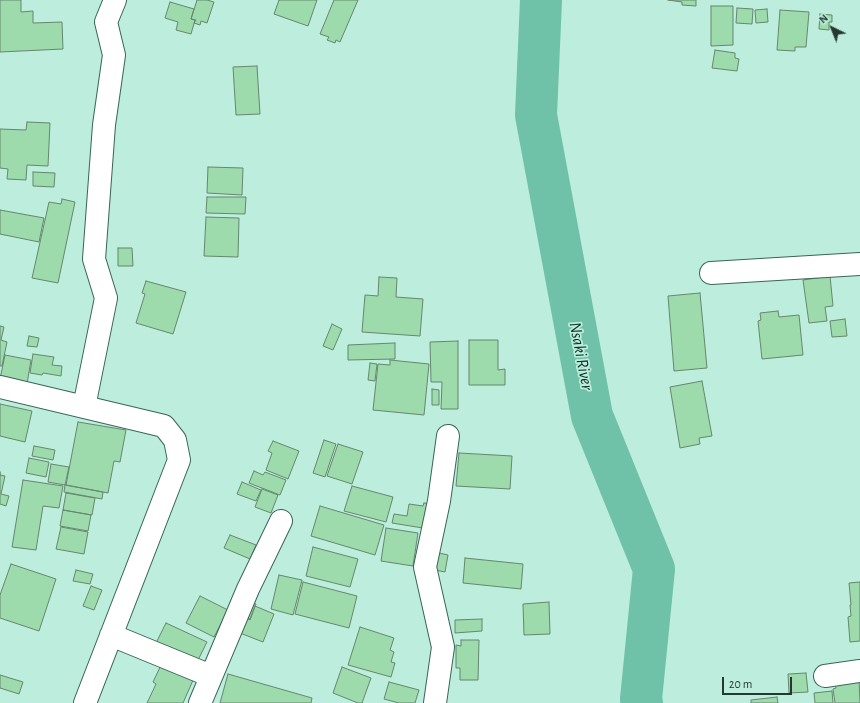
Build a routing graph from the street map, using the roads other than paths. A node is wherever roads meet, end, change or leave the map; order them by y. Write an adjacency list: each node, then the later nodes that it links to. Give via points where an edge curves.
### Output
1 (115, 0): 5 (street, via 106,22 114,55 104,125 94,259 106,298)
2 (860, 264): 3 (street)
3 (711, 273)
4 (0, 387): 5 (street)
5 (84, 407): 8 (street, via 164,426 175,440 179,460)
6 (448, 436): 14 (street, via 439,501 425,567 443,647)
7 (281, 521): 10 (street, via 248,589)
8 (111, 635): 10 (street); 12 (street)
9 (860, 671): 11 (street)
10 (211, 676): 13 (street)
11 (825, 676)
12 (85, 703)
13 (200, 703)
14 (435, 703)

